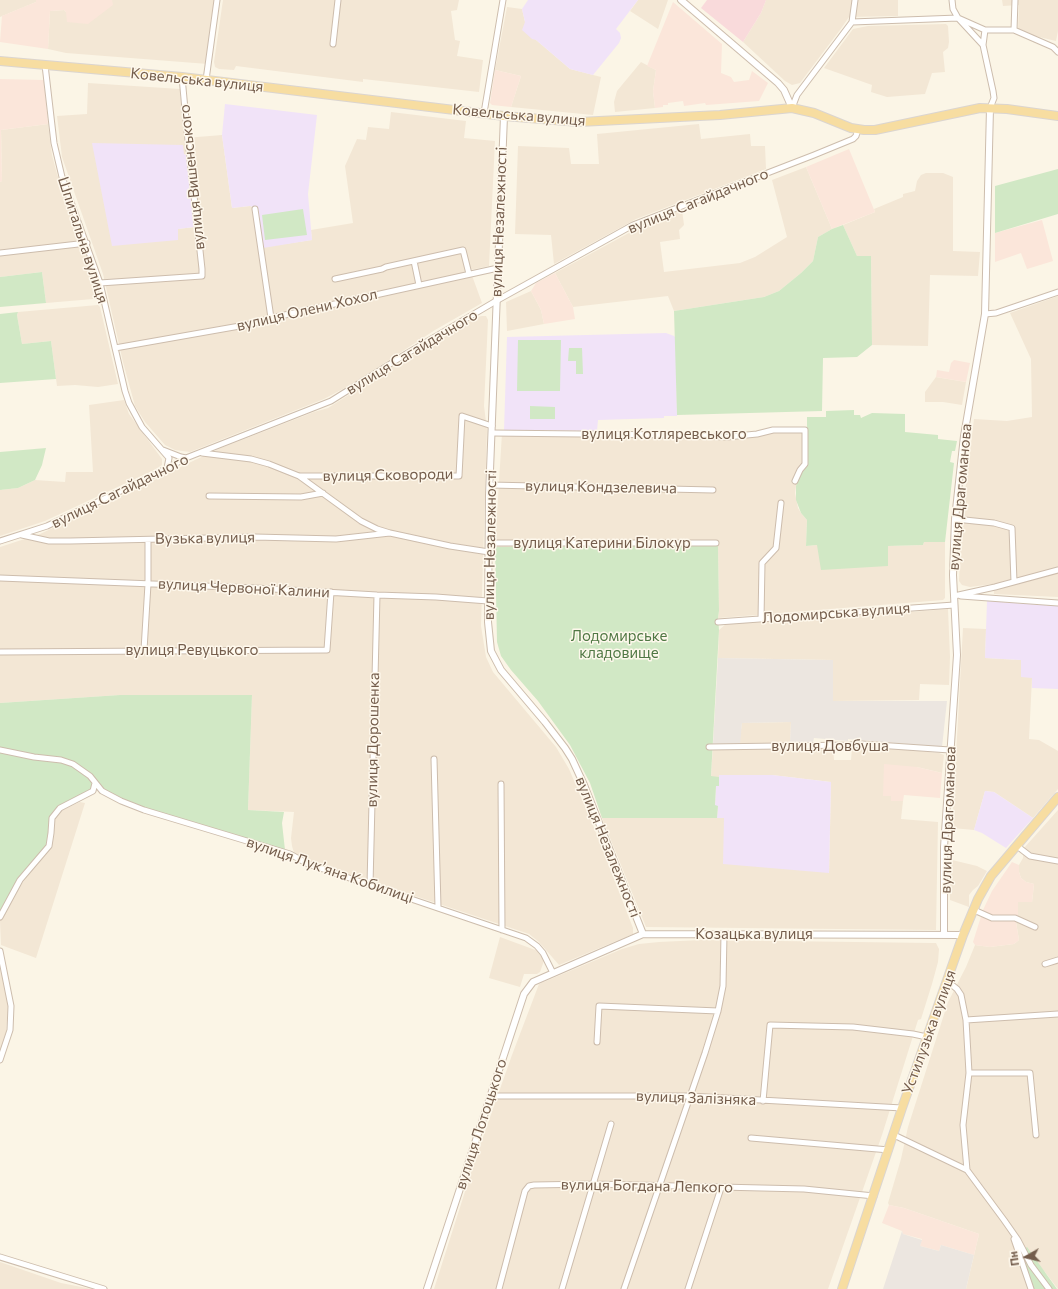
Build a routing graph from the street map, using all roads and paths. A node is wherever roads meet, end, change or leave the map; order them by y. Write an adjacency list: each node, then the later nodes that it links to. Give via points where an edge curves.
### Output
1 (217, 0): 18 (street)
2 (338, 0): 12 (street)
3 (503, 0): 21 (street)
4 (681, 0): 19 (street, via 778,83)
5 (855, 0): 9 (street)
6 (952, 0): 8 (street)
7 (1015, 0): 11 (street)
8 (958, 18): 9 (street); 10 (street); 13 (street)
9 (852, 22): 19 (street, via 797,96)
10 (985, 30): 11 (street); 13 (street)
11 (1014, 30): 14 (street, via 1053,47)
12 (333, 44)
13 (983, 45): 20 (street, via 994,98)
14 (1058, 52)
15 (0, 61): 16 (main road, Ковельська вулиця)
16 (46, 66): 17 (main road, Ковельська вулиця); 26 (street, Шпитальна вулиця, via 54,143 62,177)
17 (182, 77): 18 (main road, Ковельська вулиця); 32 (street, вулиця Вишенського, via 202,276)
18 (206, 80): 21 (main road, Ковельська вулиця)
19 (792, 108): 22 (main road, Ковельська вулиця, via 720,115 579,122); 24 (main road, Ковельська вулиця)
20 (990, 108): 23 (main road, Ковельська вулиця); 24 (main road, Ковельська вулиця, via 875,130); 36 (street, вулиця Драгоманова)
21 (484, 113): 22 (main road, Ковельська вулиця)
22 (504, 116): 29 (street, вулиця Незалежності)
23 (1058, 116)
24 (858, 129): 35 (street, вулиця Сагайдачного, via 856,136 814,155 633,225)
25 (255, 209): 37 (street)
26 (87, 243): 27 (street); 32 (street, Шпитальна вулиця)
27 (0, 253)
28 (414, 261): 30 (street, via 464,250); 31 (street); 33 (street)
29 (498, 268): 30 (street, вулиця Олени Хохол); 35 (street, вулиця Незалежності)
30 (469, 274): 33 (street, вулиця Олени Хохол)
31 (335, 279)
32 (100, 283): 38 (street, Шпитальна вулиця)
33 (419, 285): 37 (street, вулиця Олени Хохол)
34 (1058, 292): 36 (street, via 996,313)
35 (496, 301): 39 (street, вулиця Незалежності); 42 (street, вулиця Сагайдачного, via 331,401)
36 (984, 314): 52 (street, вулиця Драгоманова, via 964,436)
37 (271, 318): 38 (street, вулиця Олени Хохол, via 251,324)
38 (115, 348): 41 (street, Шпитальна вулиця, via 129,403 142,427)
39 (492, 426): 40 (street, вулиця Незалежності); 45 (street, вулиця Сковороди, via 462,416 460,476)
40 (492, 433): 46 (street, вулиця Котляревського, via 727,437 773,430 805,430 805,464); 47 (street, вулиця Незалежності)
41 (162, 450): 43 (street, Шпитальна вулиця); 44 (street, via 168,458)
42 (200, 453): 43 (street, вулиця Сагайдачного); 45 (street, via 251,459)
43 (186, 458): 44 (street, вулиця Сагайдачного)
44 (167, 468): 54 (street, вулиця Сагайдачного, via 47,526)
45 (299, 476): 49 (street)
46 (795, 481)
47 (490, 485): 48 (street, вулиця Кондзелевича); 57 (street, вулиця Незалежності)
48 (713, 490)
49 (324, 493): 50 (street, via 301,496); 53 (street, via 362,521)
50 (209, 496)
51 (781, 504): 70 (street, via 776,548 762,563)
52 (955, 519): 62 (street, via 994,523 1012,528); 66 (street, вулиця Драгоманова)
53 (390, 533): 55 (street, Вузька вулиця, via 336,538); 59 (street)
54 (21, 535): 55 (street, Вузька вулиця, via 49,541); 56 (street, вулиця Сагайдачного)
55 (148, 540): 63 (street)
56 (0, 541)
57 (489, 543): 58 (street, вулиця Катерини Білокур); 59 (street, вулиця Незалежності)
58 (716, 543)
59 (488, 552): 67 (street, вулиця Незалежності)
60 (1058, 570): 62 (street)
61 (0, 578): 63 (street, вулиця Червоної Калини)
62 (1014, 582): 66 (street)
63 (148, 584): 64 (street, вулиця Червоної Калини); 72 (street)
64 (331, 592): 65 (street, вулиця Червоної Калини); 72 (street, вулиця Ревуцького, via 327,650)
65 (377, 595): 67 (street, вулиця Червоної Калини, via 436,596); 83 (street, вулиця Дорошенка)
66 (954, 596): 68 (street); 69 (street, вулиця Драгоманова)
67 (488, 601): 89 (street, вулиця Незалежності, via 491,651 500,670 572,759)
68 (1058, 603)
69 (954, 605): 70 (street, Лодомирська вулиця); 76 (street, вулиця Драгоманова, via 957,655)
70 (761, 619): 71 (street, Лодомирська вулиця)
71 (718, 622)
72 (144, 650): 73 (street, вулиця Ревуцького)
73 (0, 652)
74 (709, 747): 76 (street, вулиця Довбуша, via 862,744)
75 (0, 750): 78 (street, вулиця Лукʼяна Кобилиці, via 73,764 90,776)
76 (950, 750): 91 (street, вулиця Драгоманова, via 944,848)
77 (434, 759): 84 (street)
78 (95, 783): 83 (street, вулиця Лукʼяна Кобилиці, via 102,791 144,810 290,854 308,864); 86 (street, via 93,791 60,808 52,818 49,846 20,880)
79 (501, 784): 88 (street)
80 (1058, 797): 81 (main road, Устилузька вулиця)
81 (1017, 846): 82 (street, via 1030,856); 85 (main road, Устилузька вулиця, via 991,876)
82 (1058, 861)
83 (370, 885): 84 (street, вулиця Лукʼяна Кобилиці)
84 (438, 907): 88 (street, вулиця Лукʼяна Кобилиці)
85 (974, 910): 87 (street, via 992,918 1015,918); 92 (main road, Устилузька вулиця)
86 (0, 917)
87 (1035, 928)
88 (502, 930): 96 (street, вулиця Лукʼяна Кобилиці, via 526,938 537,946 544,953)
89 (643, 934): 90 (street, Козацька вулиця); 96 (street, Козацька вулиця)
90 (724, 934): 91 (street, Козацька вулиця); 98 (street, via 723,986)
91 (944, 934): 92 (street, Козацька вулиця)
92 (963, 935): 97 (main road, Устилузька вулиця)
93 (0, 951): 103 (street, via 11,1006 10,1030)
94 (1058, 960): 95 (street)
95 (1045, 964)
96 (553, 973): 105 (street, вулиця Лотоцького, via 532,982 524,994)
97 (947, 981): 100 (street, via 960,995); 101 (main road, Устилузька вулиця)
98 (718, 1011): 102 (street, via 599,1006); 106 (street)
99 (1058, 1014): 100 (street)
100 (966, 1020): 104 (street)
101 (927, 1037): 107 (street, via 853,1027 770,1025); 108 (main road, Устилузька вулиця)
102 (597, 1042)
103 (0, 1060)
104 (969, 1073): 111 (street, via 1030,1073); 114 (street, via 963,1125)
105 (491, 1096): 106 (street, вулиця Залізняка); 123 (street, вулиця Лотоцького)
106 (690, 1096): 107 (street, вулиця Залізняка); 116 (street)
107 (763, 1100): 108 (street, вулиця Залізняка)
108 (902, 1108): 110 (main road, Устилузька вулиця)
109 (611, 1124): 115 (street)
110 (894, 1135): 113 (main road, Устилузька вулиця); 114 (street)
111 (1036, 1135)
112 (751, 1138): 113 (street)
113 (889, 1150): 118 (main road, Устилузька вулиця)
114 (967, 1170): 119 (street)
115 (593, 1184): 116 (street, вулиця Богдана Лепкого); 124 (street, вулиця Богдана Лепкого, via 528,1186); 125 (street)
116 (659, 1186): 117 (street, вулиця Богдана Лепкого); 126 (street)
117 (721, 1188): 118 (street, вулиця Богдана Лепкого, via 804,1189); 127 (street)
118 (874, 1196): 128 (main road, Устилузька вулиця)
119 (1012, 1232): 129 (street); 130 (street, via 1031,1265)
120 (0, 1257): 121 (street)
121 (98, 1288): 122 (street)
122 (104, 1289)
123 (426, 1289)
124 (499, 1289)
125 (562, 1289)
126 (624, 1289)
127 (688, 1289)
128 (842, 1289)
129 (1031, 1289)
130 (1049, 1289)

